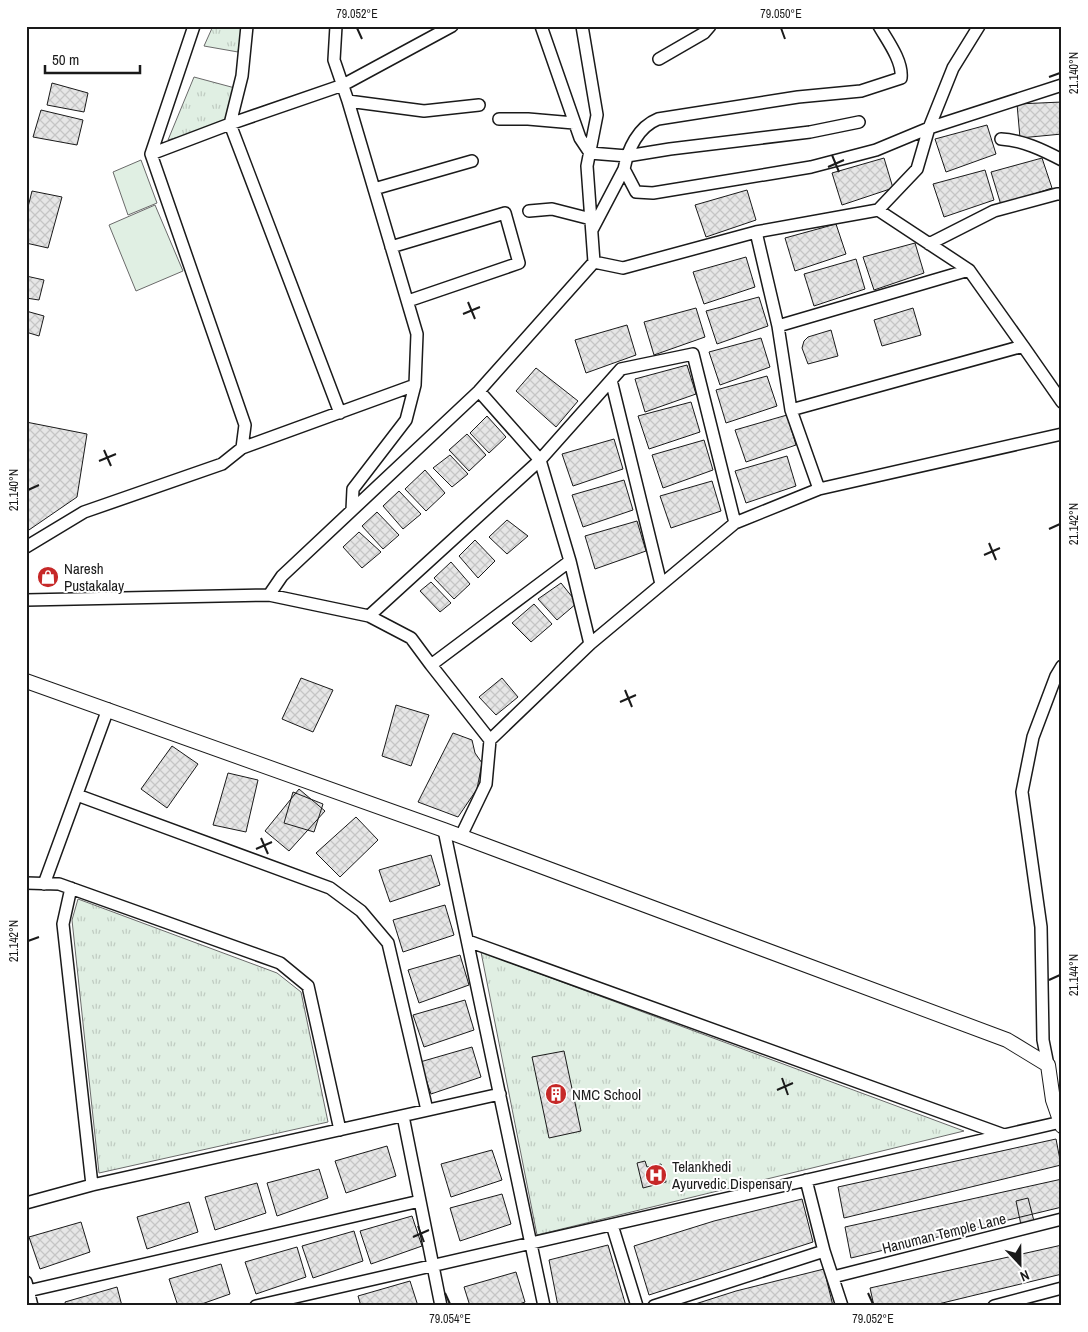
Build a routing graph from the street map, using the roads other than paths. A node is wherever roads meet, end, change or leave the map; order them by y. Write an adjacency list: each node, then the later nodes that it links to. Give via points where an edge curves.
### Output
1 (194, 26): 22 (street)
2 (247, 26): 18 (street, via 242,76)
3 (336, 26): 11 (street, via 334,60)
4 (452, 26): 11 (street)
5 (540, 26): 17 (street)
6 (582, 26): 21 (street, via 597,116)
7 (710, 26): 10 (street, via 704,33)
8 (879, 26): 23 (street, via 893,50 901,78 862,91 798,97 658,120 641,130)
9 (979, 26): 19 (street, via 953,68)
10 (659, 59)
11 (343, 85): 13 (street); 18 (street)
12 (1062, 85): 19 (street)
13 (348, 101): 14 (street, via 424,111); 27 (street)
14 (479, 106)
15 (499, 119): 17 (street)
16 (858, 122): 23 (street, via 810,132)
17 (574, 123): 21 (street)
18 (230, 124): 22 (street); 45 (street)
19 (929, 128): 26 (street, via 876,150 811,167 653,193 636,192); 30 (street, via 916,169)
20 (1000, 139): 24 (street, via 1027,144)
21 (590, 153): 23 (street); 31 (street, via 587,166)
22 (150, 154): 47 (street, via 245,425)
23 (627, 156): 26 (street)
24 (1062, 160)
25 (472, 161): 27 (street)
26 (624, 169): 31 (street)
27 (374, 189): 34 (street)
28 (1062, 194): 33 (street, via 994,211)
29 (529, 210): 31 (street, via 552,210)
30 (878, 210): 32 (street); 33 (street)
31 (591, 225): 35 (street)
32 (756, 232): 35 (street, via 623,268); 38 (street)
33 (929, 244): 36 (street)
34 (391, 247): 37 (street); 37 (street, via 505,213 519,263)
35 (594, 262): 42 (street)
36 (969, 270): 38 (street); 39 (street)
37 (408, 301): 41 (street, via 418,334)
38 (778, 326): 44 (street)
39 (1023, 346): 43 (street); 44 (street)
40 (611, 380): 48 (street); 51 (street, via 621,369 692,354); 54 (street)
41 (415, 386): 45 (street); 50 (street, via 406,420 353,489)
42 (479, 391): 48 (street); 50 (street)
43 (1062, 402)
44 (791, 410): 49 (street)
45 (340, 413): 47 (street)
46 (1062, 434): 49 (street)
47 (242, 448): 52 (street, via 222,464 84,512)
48 (540, 460): 53 (street); 57 (street)
49 (818, 489): 51 (street)
50 (352, 510): 55 (street, via 282,576)
51 (735, 523): 54 (street)
52 (26, 547)
53 (570, 561): 58 (street); 59 (street)
54 (661, 584): 58 (street)
55 (269, 595): 56 (street); 57 (street)
56 (26, 600)
57 (369, 616): 59 (street, via 411,638)
58 (590, 644): 63 (street)
59 (431, 665): 63 (street)
60 (1062, 666): 71 (street, via 1033,737 1022,792 1041,927 1043,1040)
61 (26, 681): 62 (street)
62 (108, 710): 64 (street); 65 (street)
63 (490, 740): 66 (street, via 486,784)
64 (77, 795): 68 (street); 73 (street, via 330,888 361,910 388,943)
65 (444, 830): 66 (street); 70 (street)
66 (461, 836): 71 (street, via 1007,1040)
67 (26, 883): 68 (street)
68 (44, 884): 69 (street)
69 (71, 888): 76 (street, via 280,963 308,986); 79 (street, via 63,924)
70 (468, 941): 72 (street); 77 (street)
71 (1048, 1065): 75 (street, via 1053,1100)
72 (500, 1094): 73 (street); 84 (street)
73 (427, 1110): 74 (street)
74 (403, 1116): 76 (street); 80 (street)
75 (1061, 1124): 77 (street)
76 (340, 1130): 79 (street)
77 (1004, 1135): 78 (street)
78 (806, 1180): 83 (street); 85 (street)
79 (92, 1185): 81 (street)
80 (420, 1200): 86 (street); 88 (street)
81 (26, 1203)
82 (1062, 1219): 87 (street, Hanuman Temple Lane)
83 (612, 1224): 84 (street); 94 (street)
84 (531, 1243): 86 (street); 93 (street)
85 (824, 1252): 87 (street); 95 (street)
86 (434, 1265): 91 (street); 92 (street)
87 (833, 1277): 96 (street)
88 (27, 1286): 90 (street)
89 (1062, 1288): 97 (street)
90 (32, 1306)
91 (256, 1306)
92 (441, 1306)
93 (544, 1306)
94 (637, 1306)
95 (654, 1306)
96 (842, 1306)
97 (994, 1306)

